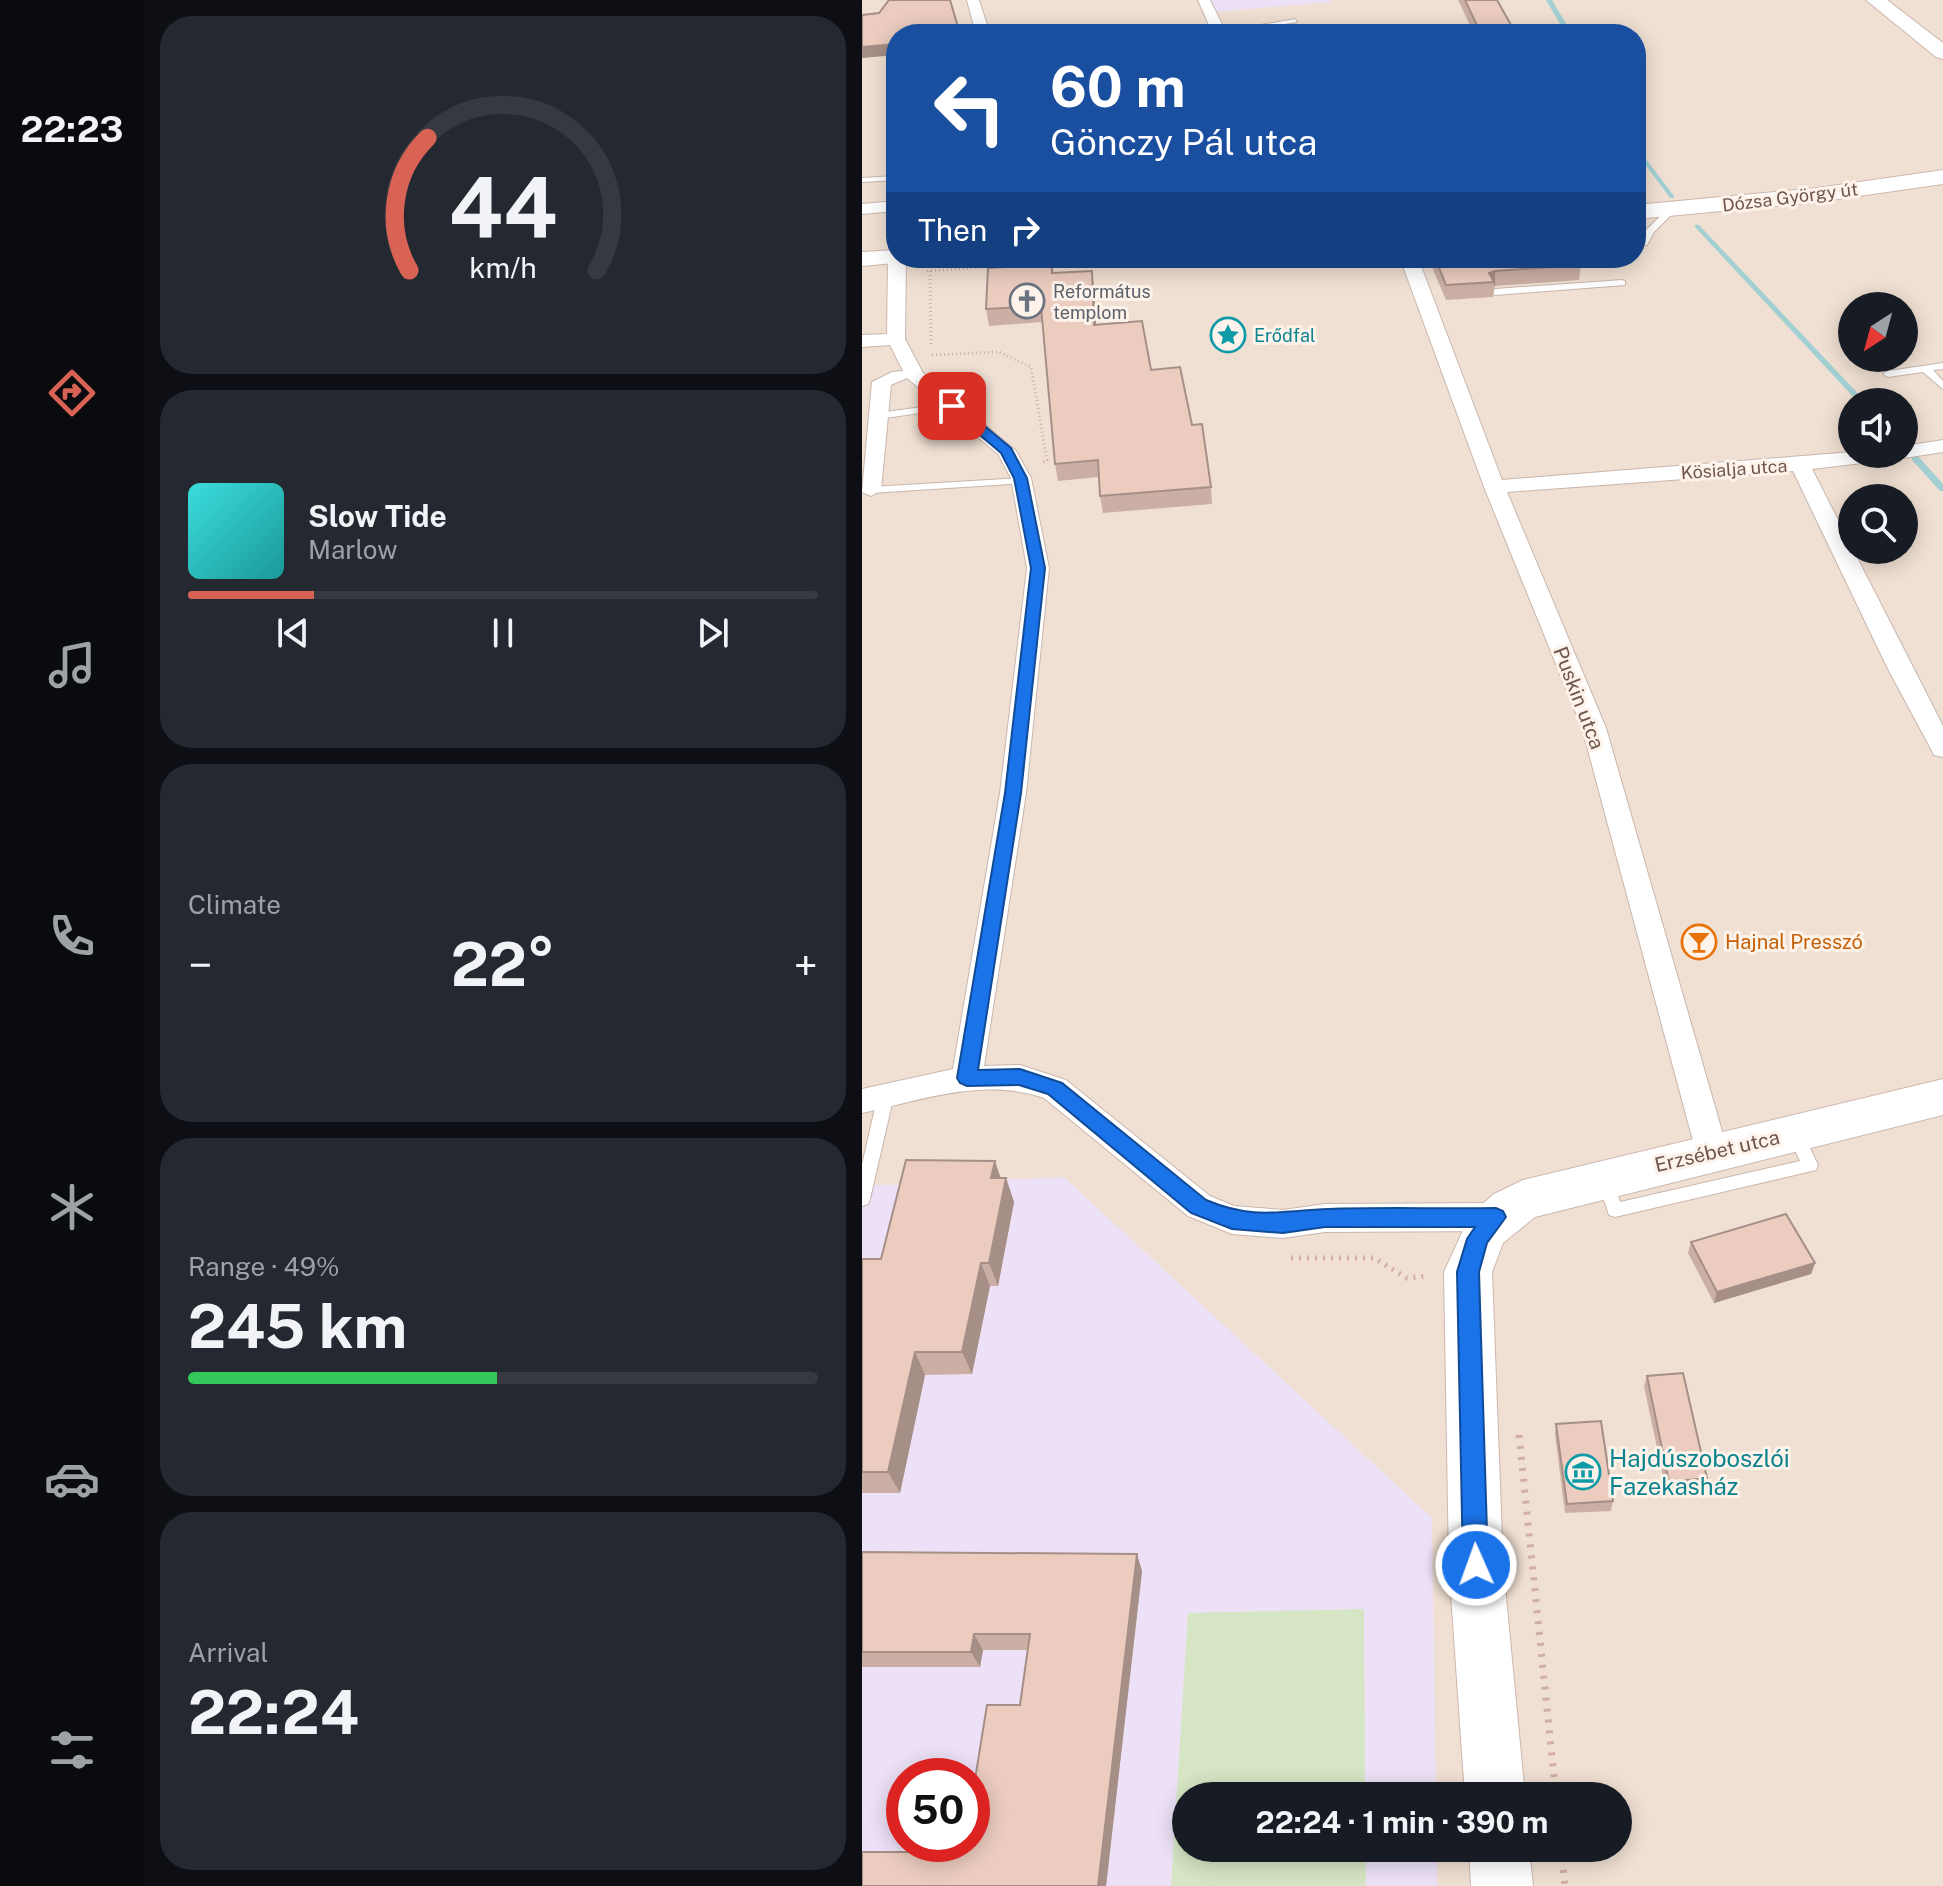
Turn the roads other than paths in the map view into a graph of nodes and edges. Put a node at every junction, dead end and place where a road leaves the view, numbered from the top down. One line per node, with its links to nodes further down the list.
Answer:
1 (973, 0): 5 (street)
2 (1204, 0): 6 (street)
3 (1875, 0): 8 (main road)
4 (1295, 21): 7 (lane)
5 (980, 24)
6 (1215, 24)
7 (1276, 24)
8 (1943, 53)
9 (1943, 177): 14 (main road, Dózsa György út)
10 (886, 179): 11 (lane)
11 (862, 180)
12 (886, 207): 13 (street)
13 (862, 209)
14 (1672, 210): 15 (main road, Dózsa György út); 16 (lane)
15 (1646, 211)
16 (1646, 239)
17 (862, 259): 18 (main road)
18 (886, 265)
19 (897, 268): 23 (street)
20 (1413, 268): 37 (street, Puskin utca)
21 (1622, 283): 22 (lane)
22 (1495, 292)
23 (896, 339): 24 (street); 30 (street)
24 (862, 341)
25 (1943, 366): 26 (lane)
26 (1926, 369): 27 (lane); 29 (lane)
27 (1888, 374)
28 (899, 376): 31 (street)
29 (1943, 386)
30 (952, 406): 31 (lane); 36 (street)
31 (878, 416): 38 (street)
32 (1943, 446): 33 (street)
33 (1918, 450)
34 (1838, 460): 35 (street)
35 (1800, 464): 37 (street, Kösialja utca); 39 (street, Kösialja utca)
36 (1021, 480): 38 (lane); 40 (street)
37 (1494, 487): 44 (street, Puskin utca)
38 (871, 490)
39 (1943, 749)
40 (967, 1078): 42 (street); 47 (street)
41 (1943, 1097): 43 (main road, Erzsébet utca)
42 (874, 1098): 46 (lane)
43 (1795, 1133): 44 (main road, Erzsébet utca); 45 (lane)
44 (1712, 1152): 45 (main road, Erzsébet utca)
45 (1605, 1177): 47 (main road, Erzsébet utca)
46 (862, 1199)
47 (1496, 1217): 48 (main road)
48 (1494, 1782)
49 (1500, 1862): 50 (main road)
50 (1502, 1886)

